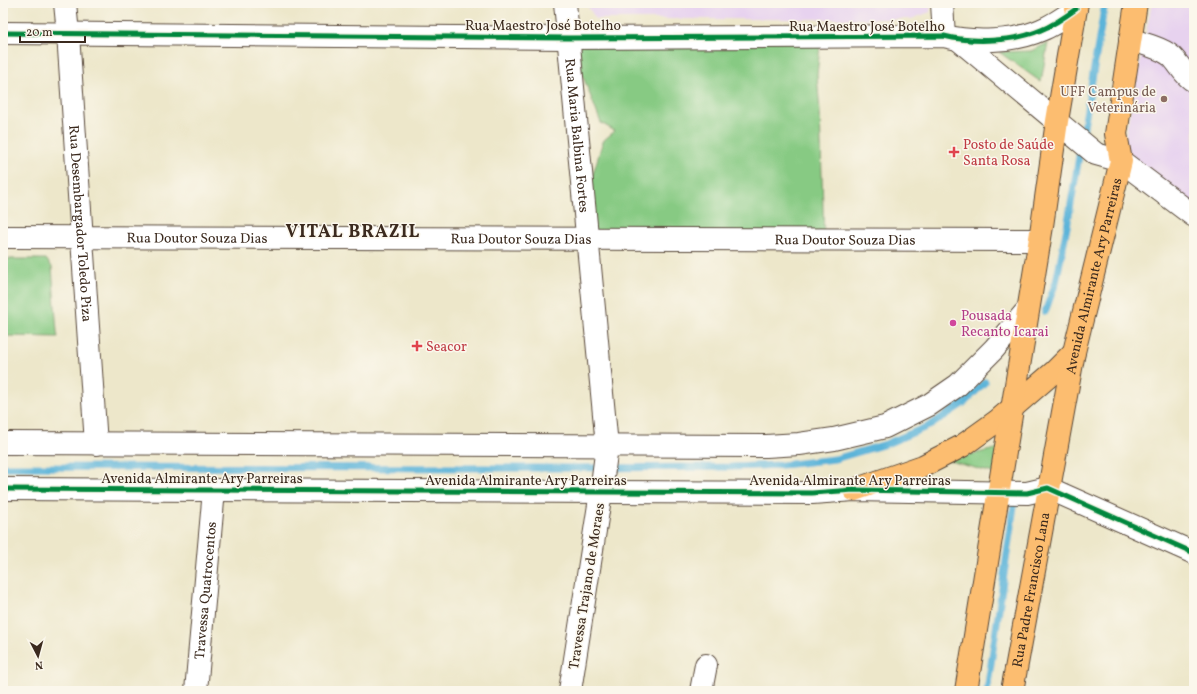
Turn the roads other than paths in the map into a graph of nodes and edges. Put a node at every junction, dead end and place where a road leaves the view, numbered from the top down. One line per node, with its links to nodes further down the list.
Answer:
1 (65, 3): 7 (street, Rua Desembargador Toledo Piza)
2 (564, 3): 8 (street, Rua Maria Balbina Fortes)
3 (942, 3): 9 (street)
4 (1136, 3): 10 (main road, Avenida Almirante Ary Parreiras)
5 (1076, 6): 9 (street, Rua Maestro José Botelho); 12 (main road)
6 (3, 33): 7 (street, Rua Maestro José Botelho)
7 (68, 34): 8 (street, Rua Maestro José Botelho); 16 (street, Rua Desembargador Toledo Piza)
8 (568, 38): 9 (street, Rua Maestro José Botelho); 17 (street, Rua Maria Balbina Fortes)
9 (951, 38): 12 (street)
10 (1130, 40): 11 (street); 13 (main road, Avenida Almirante Ary Parreiras)
11 (1194, 81)
12 (1062, 125): 13 (street); 18 (main road)
13 (1120, 161): 14 (street); 20 (main road, Avenida Almirante Ary Parreiras)
14 (1194, 216)
15 (3, 237): 16 (street, Rua Doutor Souza Dias)
16 (82, 237): 17 (street, Rua Doutor Souza Dias); 25 (street, Rua Desembargador Toledo Piza)
17 (587, 239): 18 (street, Rua Doutor Souza Dias); 26 (street, Rua Maria Balbina Fortes)
18 (1039, 240): 19 (main road)
19 (1028, 309): 21 (main road); 26 (street)
20 (1074, 352): 22 (main road); 28 (main road, Avenida Almirante Ary Parreiras)
21 (1020, 360): 22 (main road); 23 (main road)
22 (1055, 371): 23 (main road)
23 (1013, 406): 31 (main road); 32 (main road)
24 (3, 444): 25 (street)
25 (96, 444): 26 (street)
26 (606, 452): 27 (street, Travessa Trajano de Moraes)
27 (602, 486): 30 (street, Avenida Almirante Ary Parreiras); 31 (street, Avenida Almirante Ary Parreiras); 36 (street, Travessa Trajano de Moraes)
28 (1048, 488): 32 (street, Avenida Almirante Ary Parreiras); 33 (street); 39 (main road, Rua Padre Francisco Lana)
29 (3, 489): 30 (street, Avenida Almirante Ary Parreiras)
30 (214, 490): 35 (street, Travessa Quatrocentos)
31 (854, 490): 32 (street, Avenida Almirante Ary Parreiras)
32 (999, 493): 38 (main road)
33 (1194, 553)
34 (706, 665): 37 (street)
35 (196, 691)
36 (570, 691)
37 (701, 691)
38 (966, 691)
39 (1012, 691)

